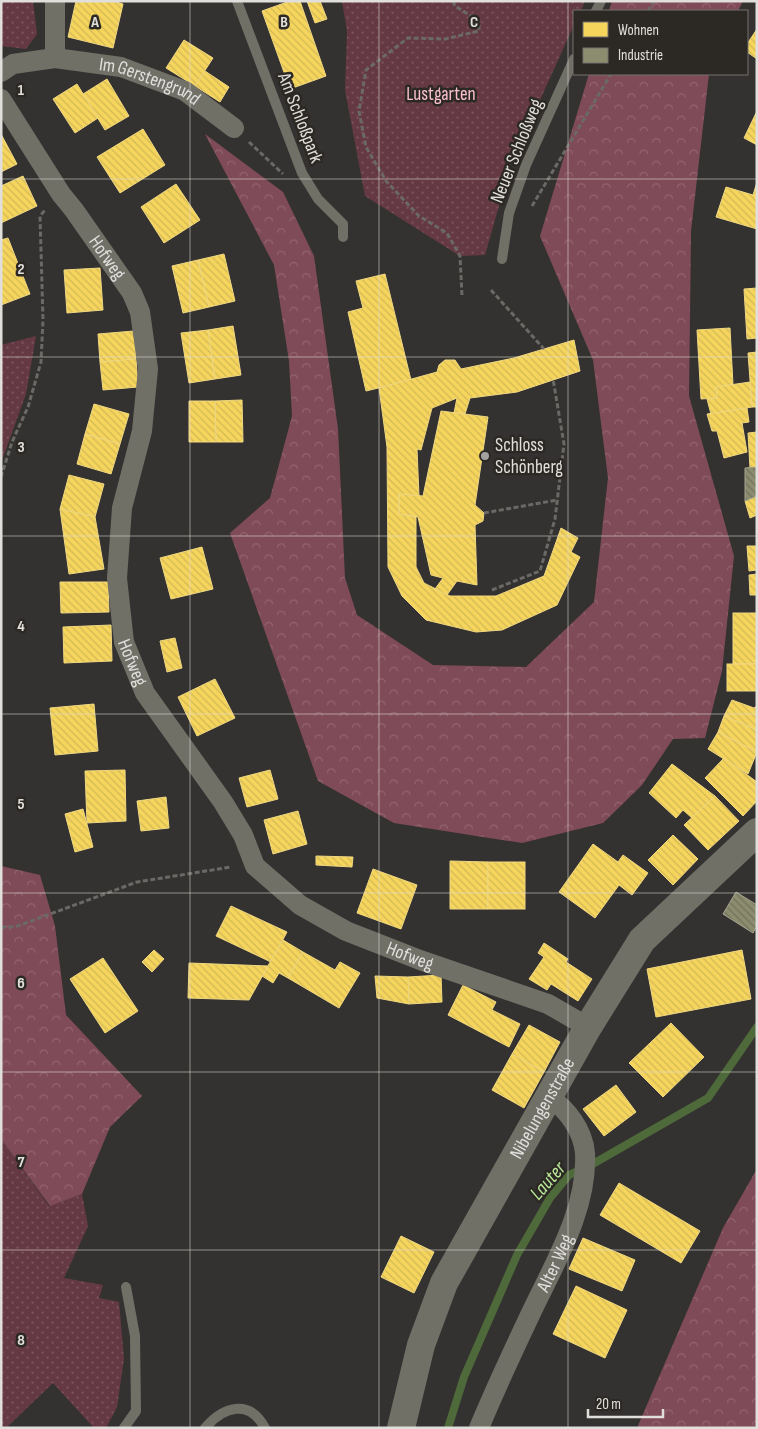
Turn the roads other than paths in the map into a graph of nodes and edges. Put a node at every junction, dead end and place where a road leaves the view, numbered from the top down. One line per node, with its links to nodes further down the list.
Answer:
1 (55, 1): 3 (street)
2 (237, 1): 8 (lane, Am Schloßpark)
3 (55, 58): 5 (street, Im Gerstengrund); 7 (street, Im Gerstengrund)
4 (573, 61): 9 (lane, Neuer Schloßweg)
5 (1, 72)
6 (1, 98): 11 (street, Hofweg)
7 (234, 128)
8 (343, 237)
9 (502, 259)
10 (757, 832): 11 (main road, Nibelungenstraße)
11 (588, 1027): 12 (main road, Nibelungenstraße)
12 (549, 1097): 17 (main road, Nibelungenstraße); 18 (street, Alter Weg)
13 (126, 1287): 14 (lane)
14 (124, 1428)
15 (204, 1428): 16 (lane)
16 (265, 1428)
17 (400, 1428)
18 (479, 1428)

